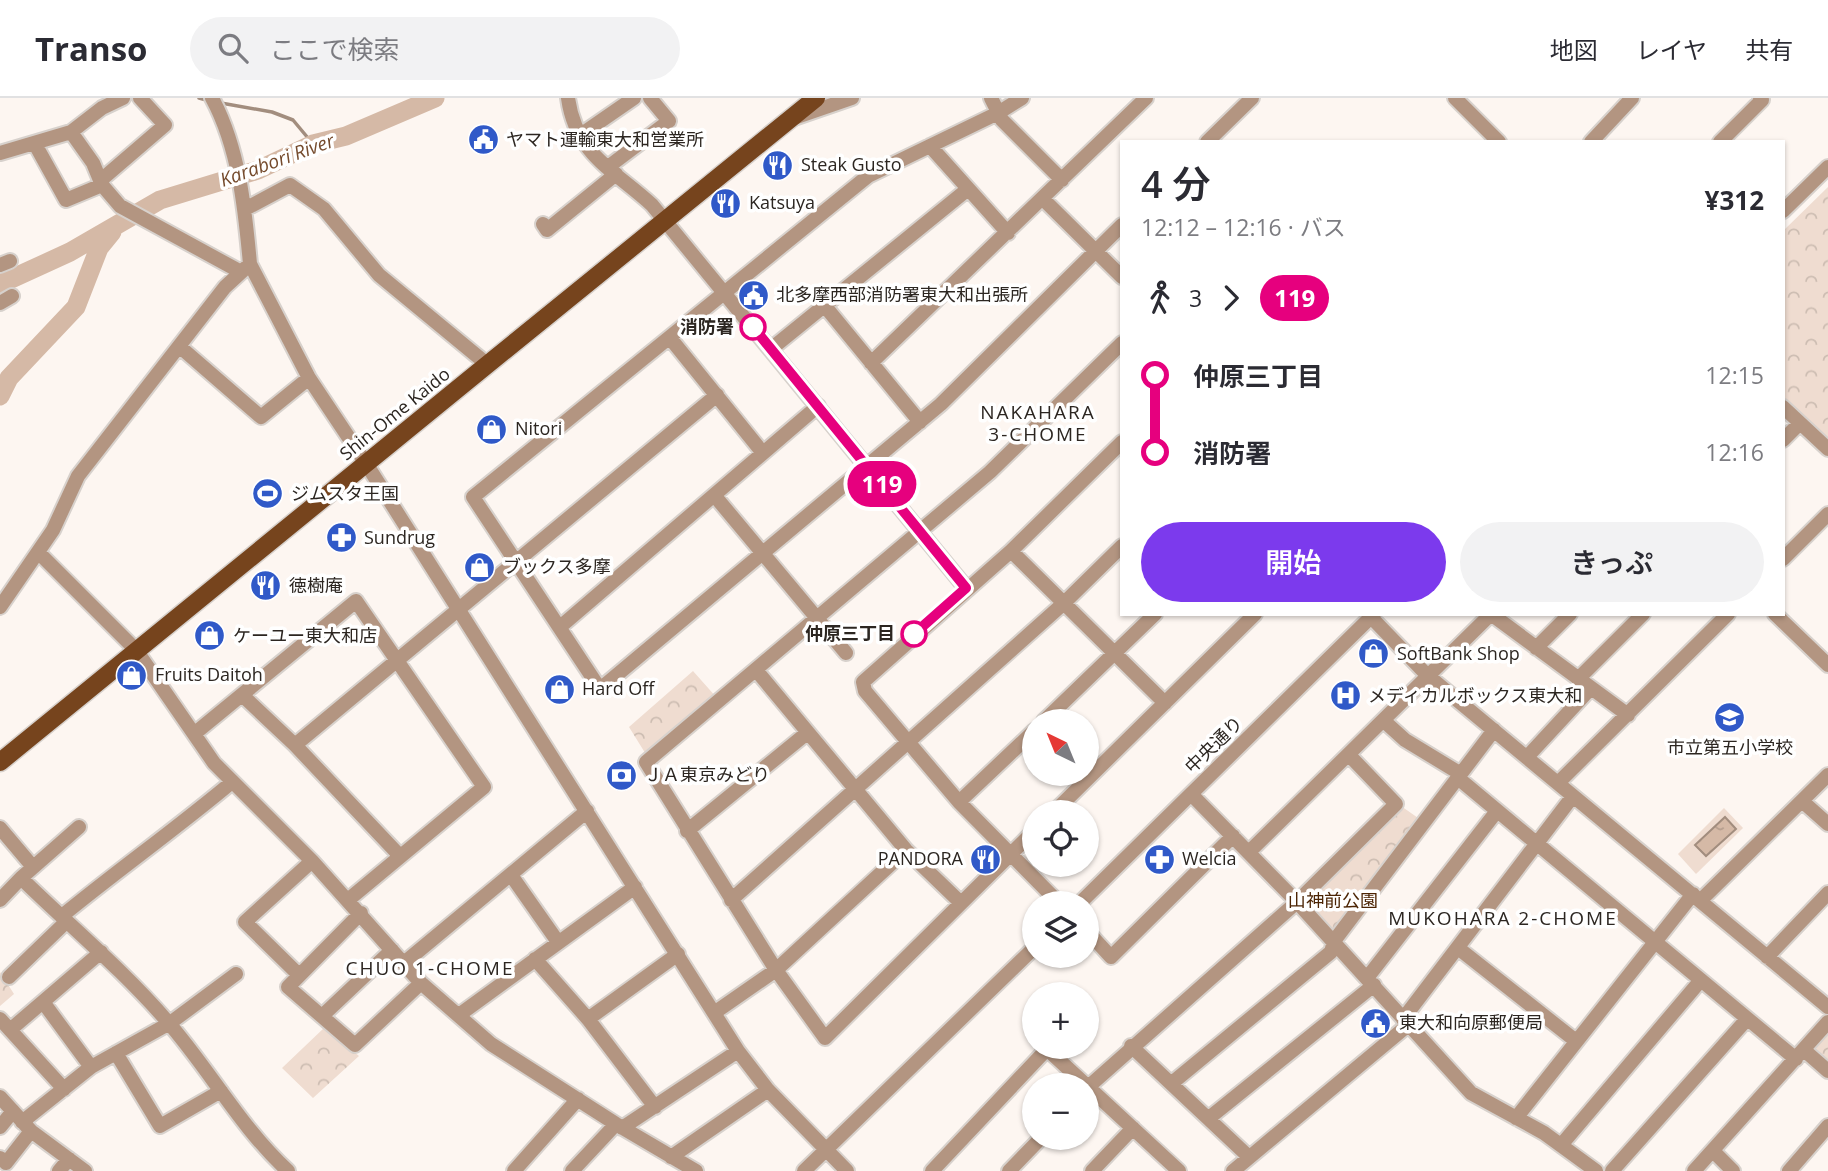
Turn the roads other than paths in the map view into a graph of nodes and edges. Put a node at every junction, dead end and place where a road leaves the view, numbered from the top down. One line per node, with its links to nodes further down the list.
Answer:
1 (123, 98): 18 (street)
2 (140, 98): 30 (street)
3 (212, 98): 33 (street)
4 (568, 98): 19 (street)
5 (634, 98): 19 (street)
6 (650, 98): 28 (street)
7 (816, 98): 17 (main road, Shin-Ome Kaido)
8 (852, 98): 17 (street)
9 (991, 98): 16 (street)
10 (1022, 98): 16 (street)
11 (1146, 98): 29 (street)
12 (1252, 98): 20 (street)
13 (1455, 98): 21 (street)
14 (1632, 98): 22 (street)
15 (1760, 98): 23 (street)
16 (999, 113): 25 (street); 29 (street)
17 (790, 119): 35 (main road, Shin-Ome Kaido)
18 (71, 132): 24 (street); 30 (street)
19 (579, 136): 28 (street)
20 (1209, 140)
21 (1497, 140)
22 (1593, 140)
23 (1722, 140)
24 (35, 144): 26 (street); 30 (street)
25 (930, 146): 31 (street); 42 (street)
26 (0, 153)
27 (1828, 167): 34 (street)
28 (612, 170): 35 (street); 36 (street)
29 (1062, 180): 32 (street)
30 (101, 182): 40 (street)
31 (968, 188): 38 (street); 43 (street)
32 (1043, 199): 38 (street); 39 (street)
33 (244, 202): 40 (street); 49 (street)
34 (1785, 209)
35 (663, 219): 42 (street); 49 (main road, Shin-Ome Kaido)
36 (543, 224)
37 (1120, 227): 39 (street)
38 (1008, 233): 48 (street)
39 (1096, 251): 41 (street); 54 (street)
40 (245, 268): 46 (street); 50 (street)
41 (1120, 275)
42 (725, 292): 44 (street); 47 (street)
43 (824, 305): 47 (street); 48 (street)
44 (670, 338): 51 (street); 70 (street)
45 (1120, 345): 64 (street)
46 (180, 346): 50 (street); 67 (street)
47 (771, 349): 52 (street)
48 (871, 363): 54 (street)
49 (488, 365): 60 (main road, Shin-Ome Kaido)
50 (309, 378): 60 (street)
51 (717, 396): 59 (street); 70 (street)
52 (818, 406): 59 (street); 61 (street)
53 (1785, 409): 55 (street)
54 (920, 422): 61 (street)
55 (1800, 423): 56 (street); 58 (street)
56 (1785, 438)
57 (1120, 444): 66 (street)
58 (1828, 449)
59 (763, 453): 62 (street)
60 (367, 465): 74 (street); 89 (main road, Shin-Ome Kaido)
61 (867, 466): 64 (street); 68 (street)
62 (714, 495): 68 (street); 86 (street)
63 (1828, 514): 69 (street)
64 (921, 532): 71 (street); 85 (street)
65 (1120, 548): 72 (street)
66 (1011, 551): 71 (street); 72 (street)
67 (39, 553): 73 (street); 89 (street)
68 (764, 554): 85 (street); 86 (street)
69 (1785, 557)
70 (516, 561): 74 (street); 86 (street)
71 (966, 588): 107 (street)
72 (1064, 603): 91 (street); 107 (street)
73 (0, 607)
74 (458, 608): 93 (street); 123 (street)
75 (1153, 616): 91 (street)
76 (1253, 616): 100 (street)
77 (1370, 616): 118 (street, 中央通り)
78 (1372, 616): 96 (street)
79 (1489, 616): 96 (street)
80 (1494, 616): 88 (street)
81 (1568, 616): 88 (street)
82 (1641, 616): 97 (street)
83 (1726, 616): 102 (street)
84 (1777, 616): 92 (street)
85 (817, 618): 90 (street); 95 (street)
86 (560, 627)
87 (1828, 644): 92 (street)
88 (1536, 648): 97 (street)
89 (136, 650): 106 (street); 112 (main road, Shin-Ome Kaido)
90 (846, 653)
91 (1116, 653): 100 (street); 101 (street)
92 (1817, 655): 94 (street)
93 (397, 658): 99 (street); 109 (street); 135 (street)
94 (1828, 665)
95 (756, 670): 105 (street); 128 (street)
96 (1427, 675): 103 (street); 104 (street)
97 (1578, 679): 98 (street)
98 (1590, 689): 102 (street); 111 (street)
99 (242, 695): 106 (street); 109 (street)
100 (1165, 703): 120 (street)
101 (1057, 709)
102 (1628, 715): 116 (street)
103 (1384, 721): 110 (street); 114 (street)
104 (1494, 730): 111 (street); 114 (street)
105 (807, 733): 117 (street); 128 (street)
106 (194, 734): 115 (street)
107 (908, 742): 117 (street); 122 (street)
108 (1022, 742): 122 (street)
109 (295, 745): 135 (street)
110 (1349, 755): 133 (street); 148 (street)
111 (1527, 757): 116 (street)
112 (0, 762)
113 (1828, 775): 121 (street)
114 (1459, 776): 124 (street); 154 (street)
115 (232, 782): 136 (street); 151 (street)
116 (1559, 783): 119 (street)
117 (853, 789): 132 (street); 147 (street)
118 (1191, 794): 129 (street); 142 (street, 中央通り)
119 (1573, 796): 131 (street); 144 (street)
120 (1066, 800)
121 (1802, 801): 125 (street); 144 (street)
122 (959, 802): 134 (street)
123 (587, 811): 138 (street); 140 (street)
124 (1497, 811): 131 (street); 169 (street)
125 (1828, 824)
126 (79, 827): 137 (street)
127 (0, 828): 137 (street)
128 (687, 831): 147 (street)
129 (1233, 836): 133 (street); 155 (street)
130 (1022, 843): 134 (street)
131 (1536, 843): 152 (street); 156 (street)
132 (906, 850): 149 (street); 164 (street)
133 (1249, 852): 148 (street)
134 (1009, 855): 141 (street); 149 (street)
135 (400, 856): 146 (street)
136 (312, 861): 146 (street); 166 (street)
137 (33, 867): 139 (street)
138 (512, 875): 153 (street); 163 (street)
139 (21, 878): 145 (street); 151 (street)
140 (635, 887): 153 (street); 159 (street)
141 (1046, 891)
142 (1092, 891)
143 (1828, 893): 160 (street)
144 (1697, 897): 152 (street); 160 (street)
145 (0, 900)
146 (348, 900): 150 (street)
147 (732, 900): 164 (street)
148 (1297, 901): 154 (street); 183 (street)
149 (961, 903): 164 (street)
150 (361, 913): 157 (street); 166 (street)
151 (64, 919): 158 (street); 167 (street)
152 (1654, 941): 168 (street); 182 (street)
153 (558, 942): 161 (street)
154 (1334, 942): 169 (street); 193 (street)
155 (1099, 944)
156 (1458, 948): 178 (street); 182 (street)
157 (392, 950): 163 (street); 175 (street)
158 (101, 952): 171 (street); 180 (street)
159 (678, 954): 173 (street); 176 (street)
160 (1767, 957): 172 (street)
161 (534, 960): 174 (street); 176 (street)
162 (1022, 960): 209 (street)
163 (404, 963): 170 (street)
164 (776, 970): 173 (street)
165 (236, 974): 180 (street)
166 (299, 975): 175 (street)
167 (9, 977)
168 (1701, 980): 177 (street); 208 (street)
169 (1370, 982): 178 (street); 201 (street)
170 (421, 983): 174 (street); 175 (street)
171 (43, 1002): 181 (street); 187 (street)
172 (1828, 1007)
173 (714, 1013): 184 (street)
174 (459, 1015): 199 (street)
175 (322, 1016)
176 (588, 1018): 200 (street)
177 (1747, 1018): 186 (street); 230 (street)
178 (1406, 1022): 202 (street); 213 (street)
179 (1828, 1022): 186 (street)
180 (170, 1023): 185 (street); 196 (street)
181 (5, 1024): 194 (street)
182 (1576, 1041): 202 (street)
183 (1131, 1046): 192 (street); 193 (street)
184 (738, 1051): 195 (street); 200 (street)
185 (116, 1054): 187 (street); 196 (street)
186 (1800, 1054): 188 (street); 211 (street)
187 (91, 1067): 194 (street)
188 (1828, 1071)
189 (1024, 1073): 190 (street)
190 (1073, 1073)
191 (1022, 1076): 225 (street)
192 (1099, 1077)
193 (1172, 1083): 201 (street)
194 (64, 1089): 203 (street)
195 (768, 1090): 209 (street); 212 (street)
196 (221, 1091): 219 (street)
197 (0, 1097): 203 (street)
198 (1099, 1097): 207 (street)
199 (578, 1099): 204 (street); 220 (street)
200 (655, 1107): 204 (street)
201 (1209, 1118): 213 (street)
202 (1516, 1118): 208 (street)
203 (22, 1121): 206 (street); 214 (street); 215 (street)
204 (619, 1126): 212 (street); 221 (street)
205 (1828, 1126): 233 (street)
206 (0, 1127)
207 (1133, 1128): 216 (street); 227 (street)
208 (1562, 1144): 229 (street)
209 (826, 1150): 223 (street); 224 (street)
210 (1029, 1150): 226 (street)
211 (1713, 1151): 231 (street); 232 (street)
212 (671, 1157): 222 (street)
213 (1249, 1157): 228 (street)
214 (0, 1158)
215 (69, 1159): 217 (street); 218 (street)
216 (1097, 1169)
217 (59, 1171)
218 (85, 1171)
219 (288, 1171)
220 (514, 1171)
221 (572, 1171)
222 (696, 1171)
223 (804, 1171)
224 (848, 1171)
225 (932, 1171)
226 (1009, 1171)
227 (1179, 1171)
228 (1233, 1171)
229 (1596, 1171)
230 (1612, 1171)
231 (1694, 1171)
232 (1733, 1171)
233 (1789, 1171)

